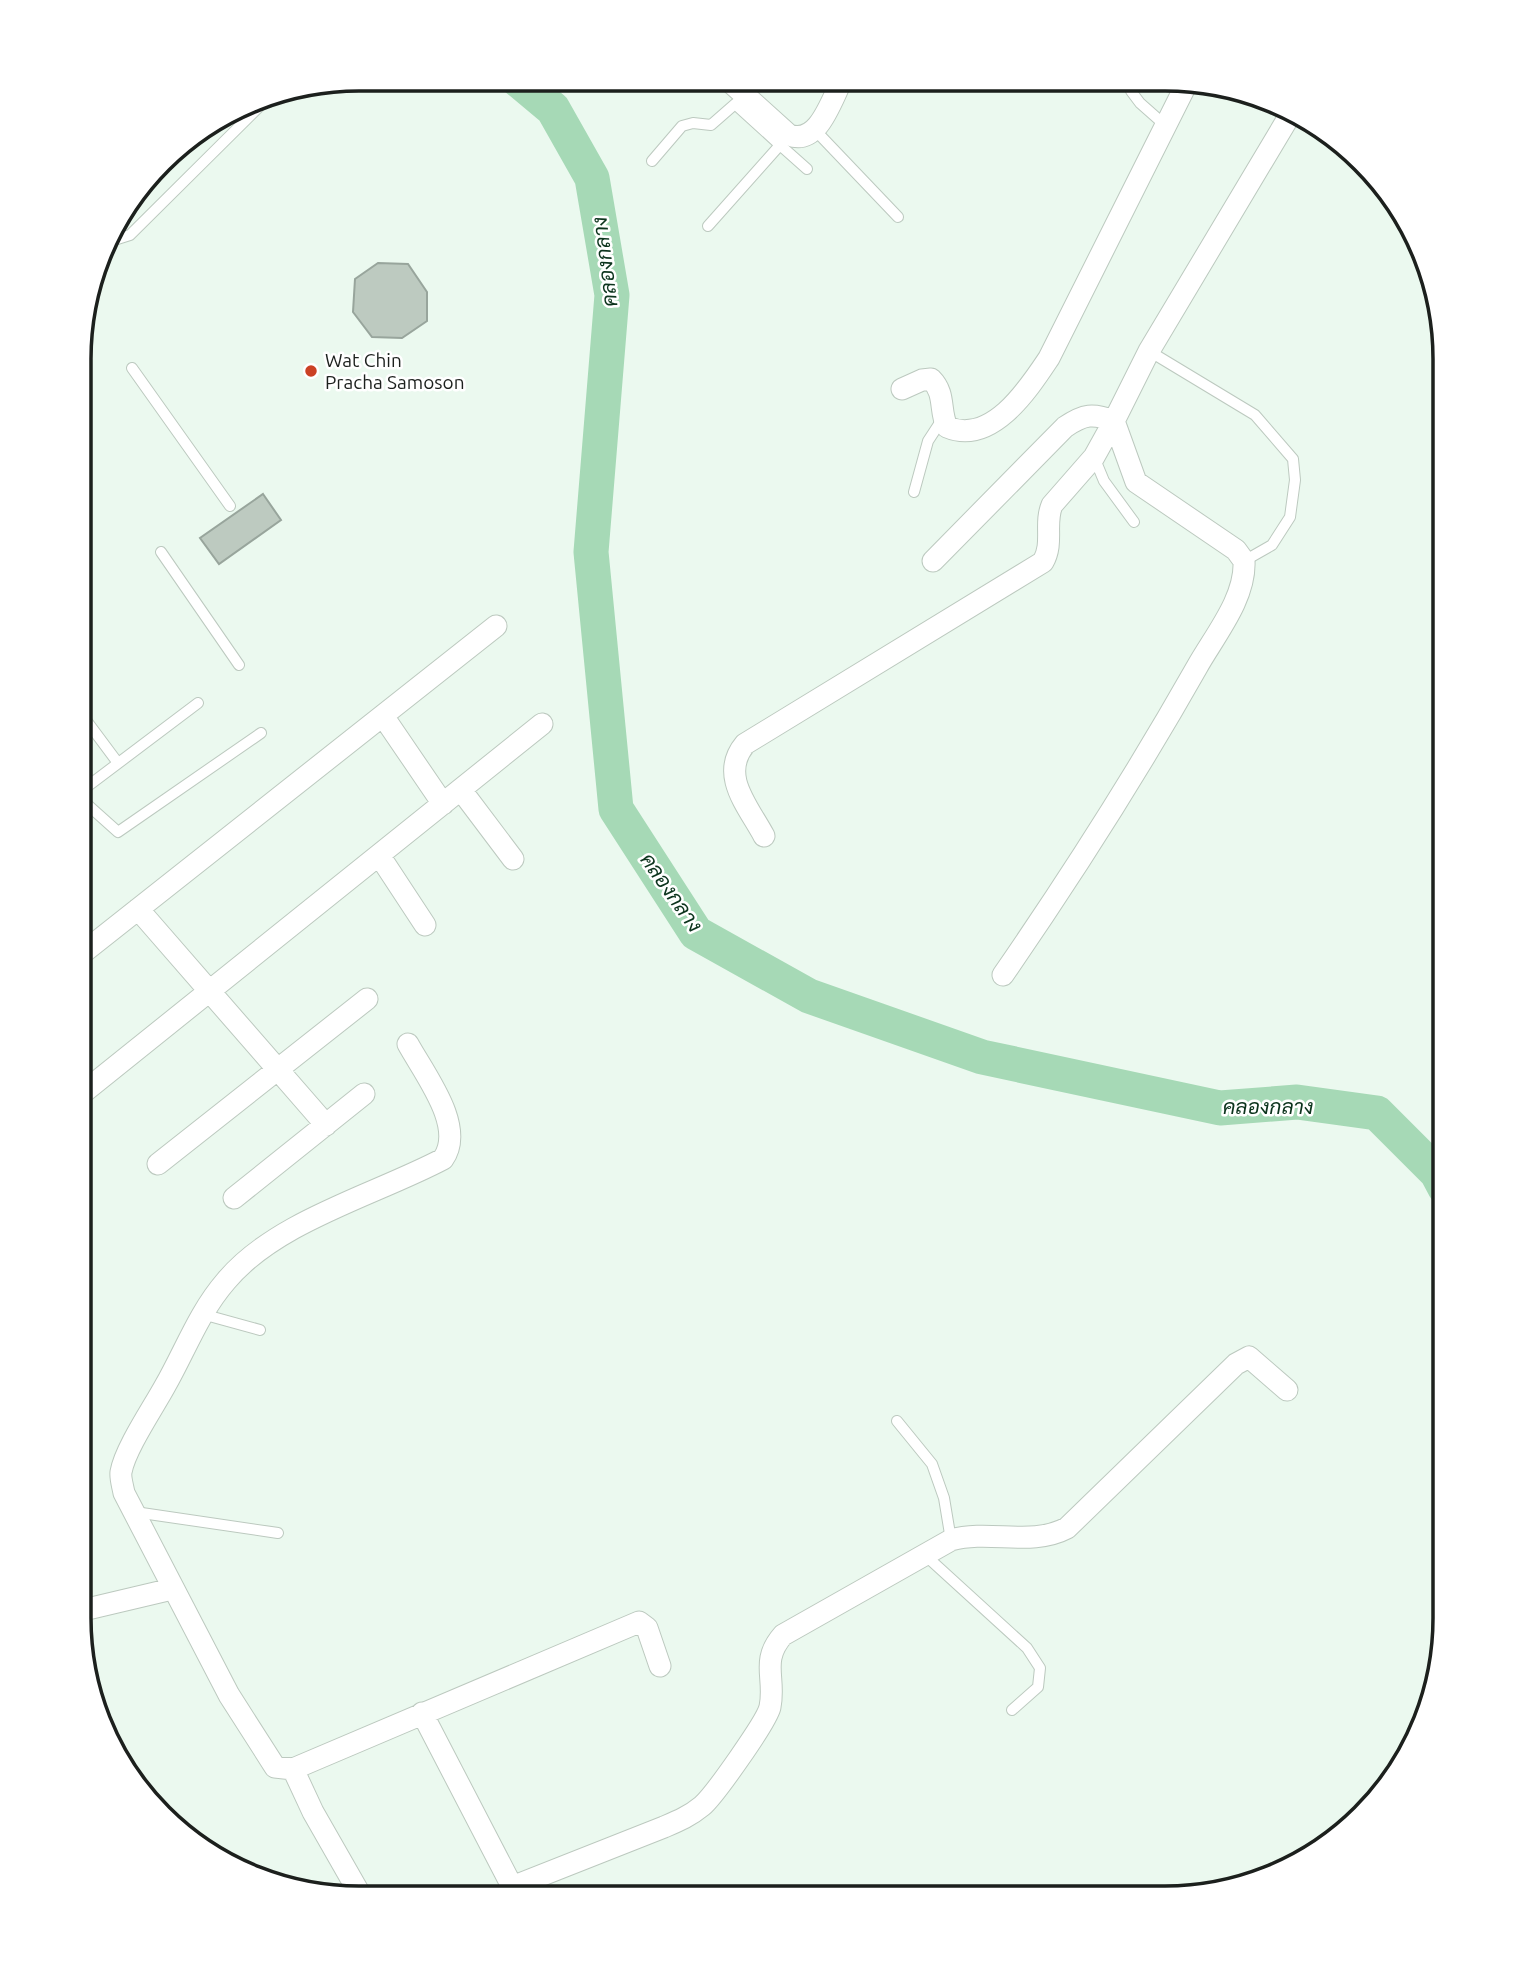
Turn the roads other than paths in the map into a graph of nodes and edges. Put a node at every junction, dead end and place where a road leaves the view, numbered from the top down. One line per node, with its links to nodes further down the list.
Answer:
1 (737, 91): 9 (street)
2 (836, 91): 8 (street)
3 (1131, 91): 7 (lane)
4 (1183, 92): 7 (street)
5 (254, 112): 14 (lane)
6 (1287, 121): 15 (street)
7 (1166, 127): 18 (street)
8 (815, 130): 9 (street); 12 (lane)
9 (784, 140): 10 (lane); 11 (lane); 13 (lane)
10 (652, 161)
11 (807, 169)
12 (898, 217)
13 (708, 226)
14 (120, 238)
15 (1149, 351): 19 (street); 26 (lane)
16 (132, 368): 22 (lane)
17 (902, 389): 18 (street)
18 (943, 418): 21 (lane)
19 (1114, 421): 20 (street); 25 (street); 26 (street)
20 (1094, 457): 23 (lane); 39 (street)
21 (914, 492)
22 (230, 506)
23 (1134, 522)
24 (161, 552): 28 (lane)
25 (933, 561)
26 (1244, 561): 45 (street)
27 (496, 626): 30 (street)
28 (239, 665)
29 (198, 704): 34 (lane)
30 (383, 716): 37 (street); 42 (street)
31 (542, 724): 36 (street)
32 (91, 727): 34 (lane)
33 (261, 733): 38 (lane)
34 (118, 764): 35 (lane)
35 (91, 784)
36 (461, 790): 37 (street); 41 (street)
37 (443, 804): 40 (street)
38 (91, 810)
39 (764, 836)
40 (379, 855): 43 (street); 46 (street)
41 (513, 859)
42 (138, 909): 44 (street); 46 (street)
43 (425, 925)
44 (91, 946)
45 (1003, 975)
46 (211, 991): 49 (street); 50 (street)
47 (367, 999): 49 (street)
48 (408, 1044): 55 (street)
49 (278, 1070): 52 (street); 53 (street)
50 (91, 1086)
51 (364, 1094): 52 (street)
52 (326, 1125): 54 (street)
53 (158, 1164)
54 (234, 1198)
55 (202, 1314): 56 (lane); 59 (street)
56 (260, 1330)
57 (1287, 1390): 61 (street)
58 (897, 1421): 61 (lane)
59 (133, 1511): 60 (lane); 63 (street)
60 (278, 1533)
61 (951, 1540): 62 (street)
62 (925, 1555): 66 (lane); 71 (street)
63 (172, 1589): 64 (street); 68 (street)
64 (91, 1608)
65 (660, 1666): 67 (street)
66 (1012, 1710)
67 (422, 1713): 68 (street); 70 (street)
68 (293, 1769): 69 (street)
69 (355, 1886)
70 (512, 1886)
71 (529, 1886)

